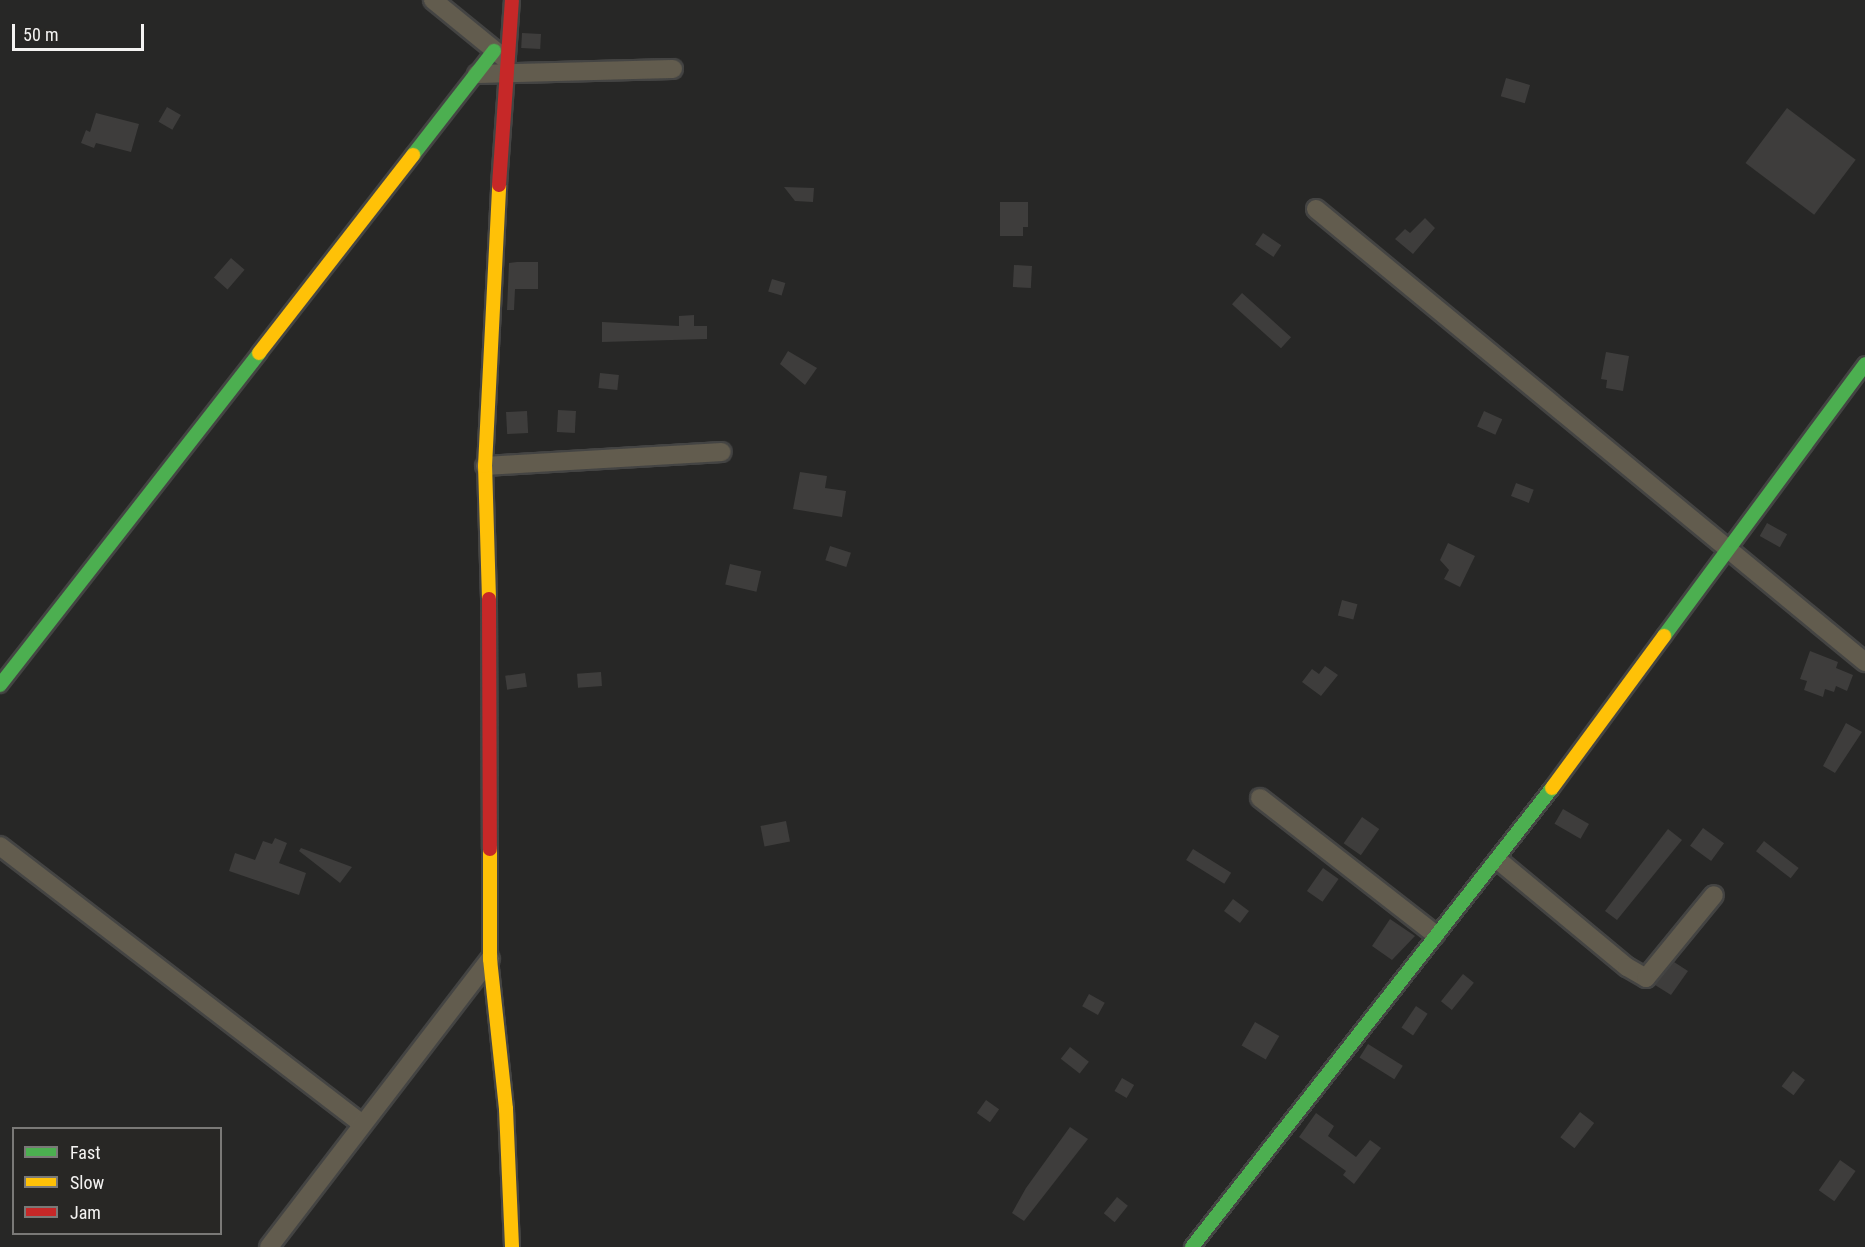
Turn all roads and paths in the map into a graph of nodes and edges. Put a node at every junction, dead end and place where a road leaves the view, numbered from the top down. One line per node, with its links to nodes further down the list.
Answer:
1 (433, 0): 3 (street)
2 (512, 0): 3 (street)
3 (501, 62): 4 (street); 5 (street); 9 (street)
4 (673, 69)
5 (477, 74): 12 (street)
6 (1316, 209): 10 (street)
7 (1865, 364): 10 (street)
8 (722, 452): 9 (street)
9 (485, 466): 18 (street)
10 (1727, 551): 11 (street); 15 (street)
11 (1865, 662)
12 (0, 685)
13 (1260, 798): 17 (street)
14 (0, 846): 19 (street)
15 (1498, 860): 16 (street); 17 (street)
16 (1714, 895)
17 (1435, 934): 22 (street)
18 (490, 959): 19 (street); 21 (street)
19 (362, 1124): 20 (street)
20 (269, 1247)
21 (512, 1247)
22 (1192, 1247)

